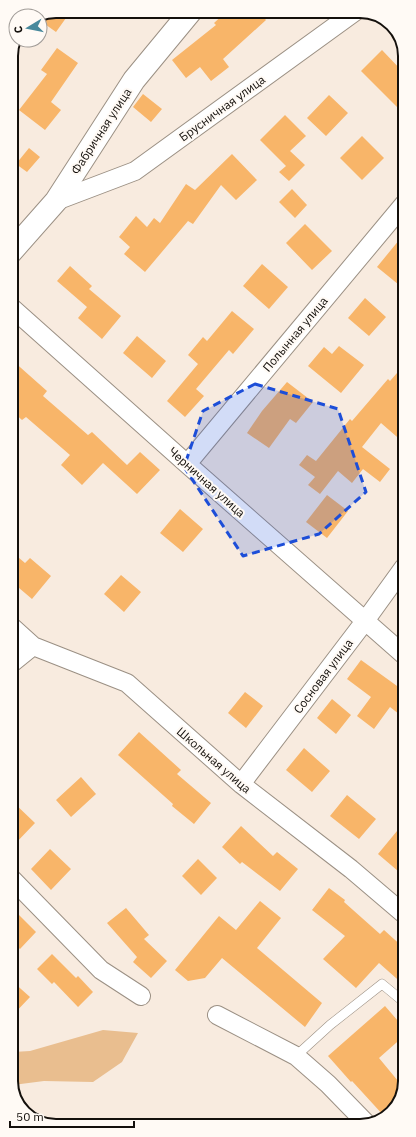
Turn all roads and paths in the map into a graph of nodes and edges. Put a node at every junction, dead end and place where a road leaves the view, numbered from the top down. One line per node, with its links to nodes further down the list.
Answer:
1 (185, 18): 3 (street, Фабричная улица)
2 (346, 18): 3 (street, Брусничная улица)
3 (56, 201): 5 (street, Фабричная улица)
4 (398, 211): 7 (street, Полынная улица)
5 (18, 244)
6 (18, 312): 7 (street, Черничная улица)
7 (187, 464): 9 (street, Черничная улица)
8 (398, 575): 9 (street, Сосновая улица)
9 (365, 622): 12 (street, Черничная улица); 14 (street, Сосновая улица)
10 (18, 632): 11 (street, Школьная улица)
11 (33, 646): 13 (street); 14 (street, Школьная улица)
12 (398, 650)
13 (18, 658)
14 (241, 784): 16 (street, Школьная улица)
15 (18, 885): 17 (street)
16 (398, 909)
17 (141, 996)
18 (398, 997): 20 (lane)
19 (217, 1014): 20 (street)
20 (296, 1056): 21 (street)
21 (362, 1119)

